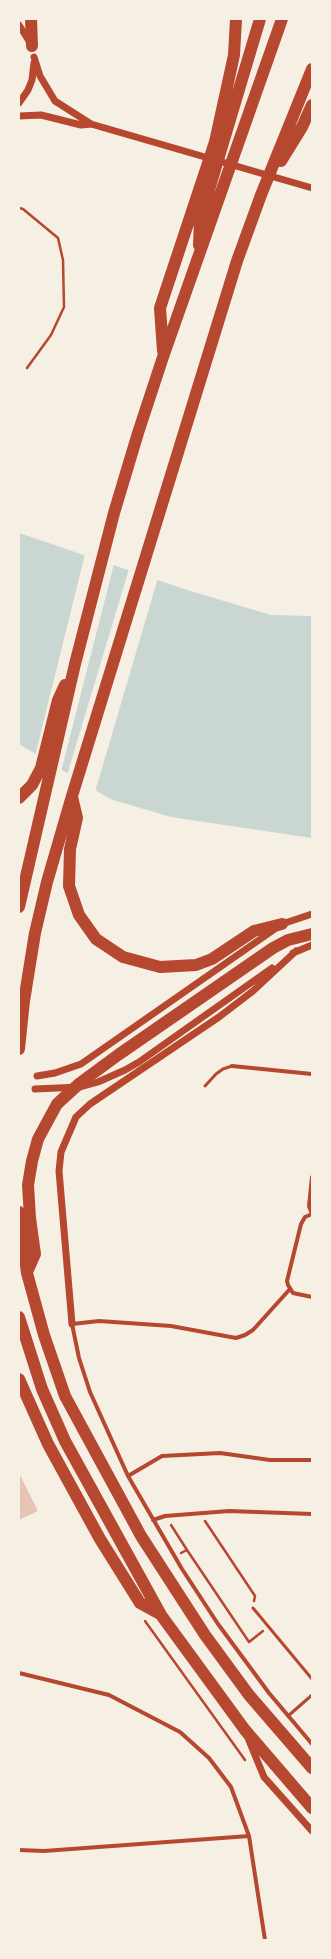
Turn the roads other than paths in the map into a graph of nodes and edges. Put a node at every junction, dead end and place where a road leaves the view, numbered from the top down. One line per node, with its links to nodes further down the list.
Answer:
1 (31, 19): 6 (highway)
2 (236, 19): 15 (highway)
3 (260, 19): 14 (highway)
4 (282, 19): 14 (highway)
5 (19, 25): 6 (street)
6 (33, 52): 8 (street); 11 (street)
7 (312, 70): 13 (highway)
8 (19, 102)
9 (312, 105): 13 (highway)
10 (19, 116): 11 (street)
11 (91, 124): 12 (street)
12 (312, 188)
13 (261, 195): 17 (highway)
14 (199, 256): 15 (highway)
15 (163, 357): 16 (highway)
16 (75, 664): 18 (highway); 19 (highway)
17 (72, 796): 21 (highway); 25 (highway)
18 (19, 798)
19 (19, 907)
20 (312, 914): 21 (street)
21 (282, 924): 28 (street)
22 (312, 934): 34 (highway)
23 (312, 945): 24 (street)
24 (296, 951): 30 (street); 38 (street)
25 (19, 1049)
26 (232, 1066): 27 (street); 29 (lane)
27 (312, 1074)
28 (37, 1076)
29 (204, 1086)
30 (35, 1089)
31 (312, 1177): 33 (street)
32 (19, 1212): 34 (highway)
33 (312, 1214): 35 (street)
34 (27, 1273): 52 (highway)
35 (290, 1289): 36 (street); 38 (street)
36 (312, 1298)
37 (19, 1317): 45 (highway)
38 (72, 1324): 41 (street)
39 (19, 1379): 45 (highway)
40 (312, 1460): 41 (street)
41 (128, 1476): 43 (street)
42 (312, 1514): 43 (street)
43 (153, 1520): 49 (street)
44 (253, 1608): 47 (lane)
45 (161, 1615): 50 (highway)
46 (19, 1672): 55 (street)
47 (312, 1679)
48 (312, 1695): 49 (lane)
49 (288, 1716): 51 (street)
50 (245, 1730): 53 (highway); 54 (street)
51 (312, 1744)
52 (312, 1768)
53 (312, 1808)
54 (312, 1831)
55 (250, 1836): 56 (street); 57 (street)
56 (19, 1850)
57 (265, 1940)

